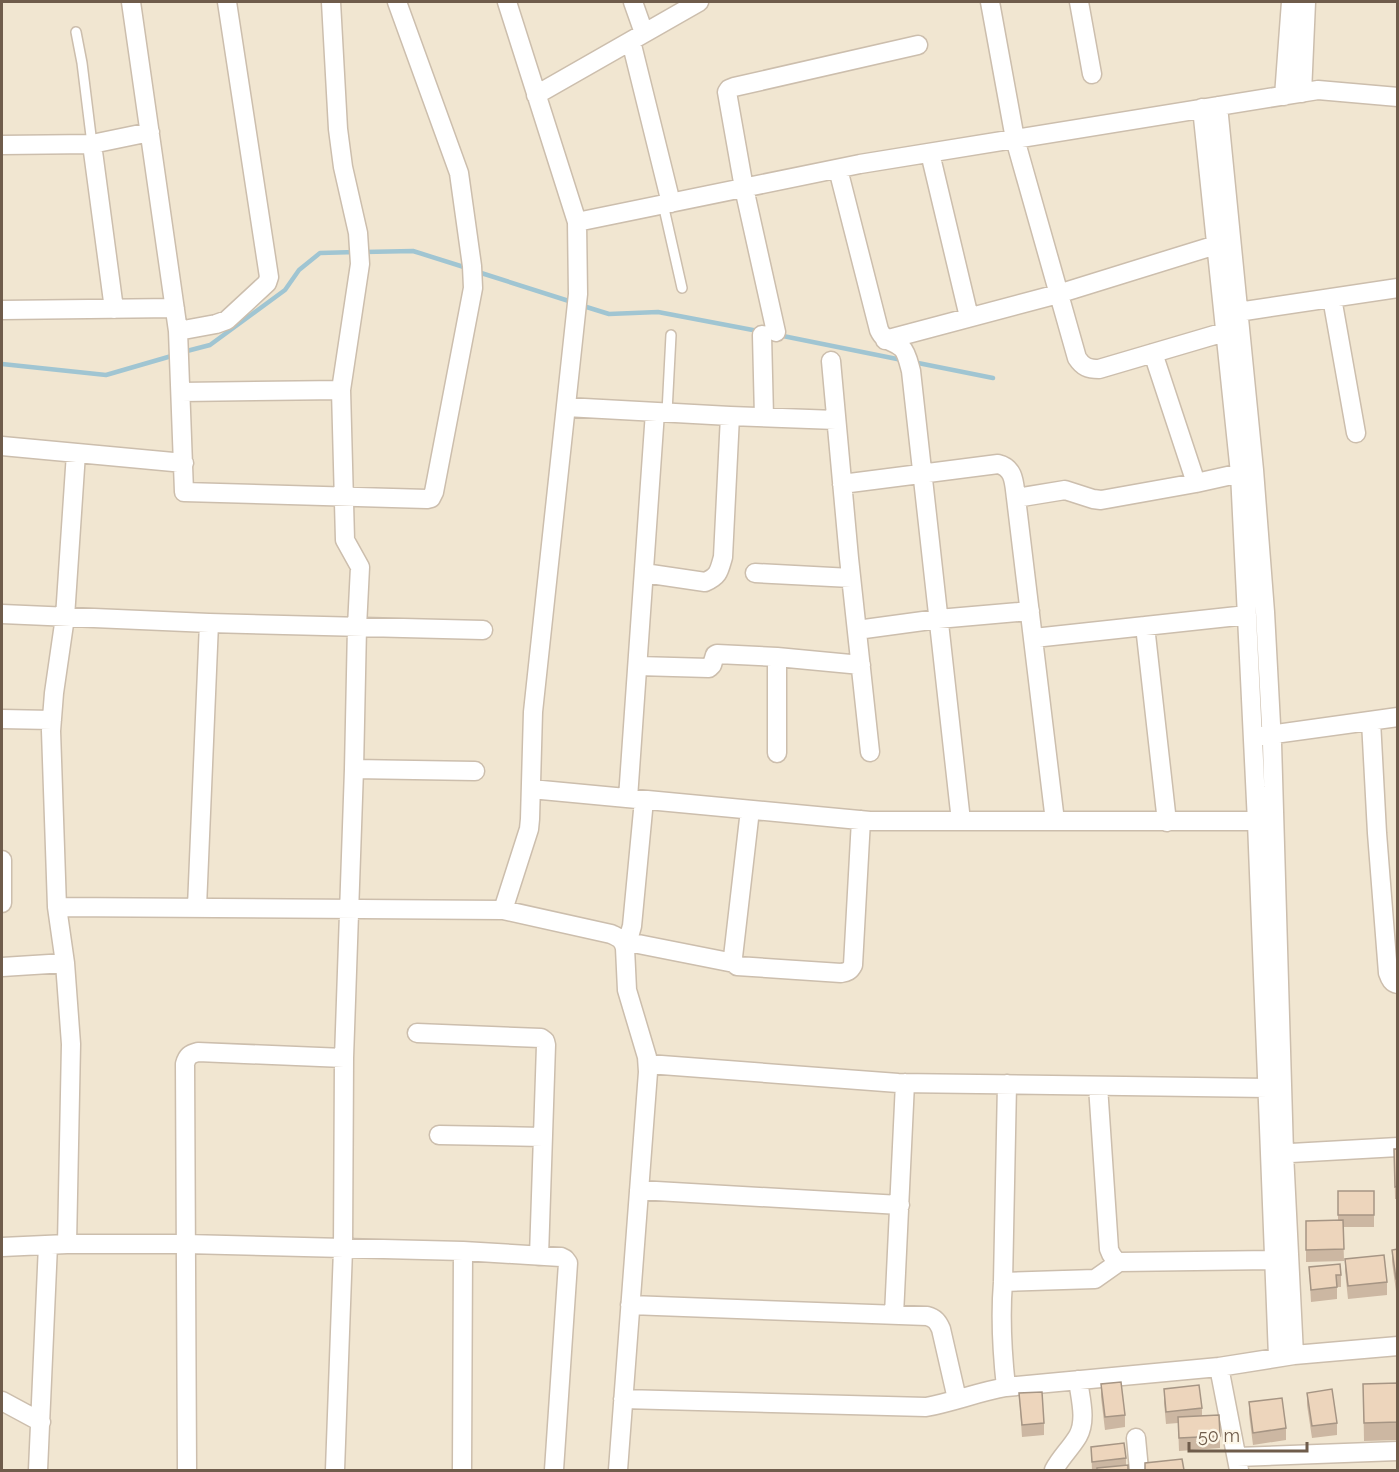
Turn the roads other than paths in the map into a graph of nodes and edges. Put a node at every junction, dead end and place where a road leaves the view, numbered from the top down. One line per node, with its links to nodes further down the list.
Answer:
1 (131, 2): 20 (street)
2 (227, 2): 39 (street)
3 (331, 2): 44 (street)
4 (397, 2): 59 (street)
5 (507, 2): 16 (street)
6 (633, 2): 13 (street)
7 (699, 2): 13 (street)
8 (990, 2): 21 (street)
9 (1079, 2): 15 (street)
10 (1291, 2): 17 (street)
11 (1306, 2): 17 (street)
12 (76, 32): 22 (lane)
13 (637, 37): 16 (street); 27 (street)
14 (918, 45): 26 (street)
15 (1092, 74)
16 (536, 94): 28 (street)
17 (1293, 94): 18 (street); 19 (street)
18 (1398, 97)
19 (1210, 107): 21 (street); 29 (street); 38 (street)
20 (150, 132): 22 (street); 34 (street)
21 (1015, 139): 24 (street); 32 (street)
22 (92, 144): 23 (street); 35 (street)
23 (2, 145)
24 (930, 153): 25 (street); 37 (street)
25 (838, 169): 26 (street); 41 (street)
26 (744, 188): 27 (street); 49 (street)
27 (667, 204): 28 (street); 30 (lane)
28 (577, 222): 46 (street)
29 (1216, 245): 32 (street); 38 (street)
30 (682, 288)
31 (1398, 288): 33 (street)
32 (1058, 294): 37 (street); 42 (street)
33 (1332, 298): 38 (street); 51 (street)
34 (175, 308): 35 (street); 39 (street)
35 (114, 309): 36 (street)
36 (2, 310)
37 (969, 317): 41 (street)
38 (1234, 323): 42 (street); 55 (street)
39 (178, 334): 45 (street)
40 (671, 335): 47 (lane)
41 (885, 340): 56 (street)
42 (1154, 353): 57 (street)
43 (831, 361): 50 (street)
44 (341, 390): 45 (street); 59 (street)
45 (181, 392): 54 (street)
46 (566, 407): 47 (street); 88 (street)
47 (661, 412): 48 (street); 61 (street)
48 (730, 416): 49 (street); 61 (street)
49 (764, 417): 50 (street)
50 (836, 420): 58 (street)
51 (1356, 434)
52 (2, 446): 53 (street)
53 (76, 453): 54 (street); 67 (street)
54 (184, 463): 59 (street)
55 (1247, 471): 57 (street); 66 (street); 82 (street)
56 (922, 474): 58 (street); 60 (street); 68 (street)
57 (1196, 483): 60 (street)
58 (842, 484): 63 (street)
59 (343, 498): 71 (street)
60 (1016, 498): 64 (street)
61 (644, 573): 77 (street)
62 (755, 573): 63 (street)
63 (851, 578): 73 (street)
64 (1030, 611): 68 (street); 74 (street)
65 (2, 614): 67 (street)
66 (1247, 615): 70 (street); 83 (street)
67 (65, 618): 69 (street); 80 (street)
68 (938, 619): 73 (street); 92 (street)
69 (209, 623): 71 (street); 99 (street)
70 (1145, 626): 74 (street); 95 (street)
71 (357, 627): 72 (street); 86 (street)
72 (483, 630)
73 (857, 630): 76 (street)
74 (1034, 638): 93 (street)
75 (777, 657): 76 (street); 77 (street); 85 (street)
76 (861, 665): 84 (street)
77 (638, 666): 89 (street)
78 (1398, 717): 81 (street)
79 (2, 720): 80 (street)
80 (52, 720): 98 (street)
81 (1371, 721): 82 (street); 106 (street)
82 (1271, 734): 83 (street); 94 (street)
83 (1253, 737): 94 (street)
84 (870, 752)
85 (777, 753)
86 (354, 769): 87 (street); 100 (street)
87 (475, 771)
88 (531, 789): 89 (street); 101 (street)
89 (636, 799): 90 (street); 102 (street)
90 (750, 810): 91 (street); 104 (street)
91 (861, 820): 92 (street); 104 (street)
92 (961, 821): 93 (street)
93 (1054, 821): 95 (street)
94 (1265, 821): 95 (street); 113 (street); 117 (street)
95 (1167, 822)
96 (2, 860): 97 (street)
97 (2, 903)
98 (57, 907): 99 (street); 103 (street)
99 (197, 907): 100 (street)
100 (349, 908): 101 (street); 108 (street)
101 (503, 910): 102 (street)
102 (623, 941): 104 (street); 109 (street)
103 (65, 963): 105 (street); 120 (street)
104 (734, 963)
105 (2, 967)
106 (1398, 984)
107 (417, 1034): 115 (street)
108 (344, 1058): 121 (street); 124 (street)
109 (648, 1064): 110 (street); 118 (street)
110 (905, 1083): 111 (street); 119 (street)
111 (1006, 1084): 112 (street); 129 (street)
112 (1098, 1086): 113 (street); 128 (street)
113 (1268, 1088): 117 (street)
114 (439, 1135): 115 (street)
115 (543, 1137): 126 (street)
116 (1398, 1148): 117 (street)
117 (1277, 1153): 127 (street); 133 (street)
118 (639, 1190): 119 (street); 130 (street)
119 (900, 1205): 131 (street)
120 (67, 1244): 121 (street); 122 (street)
121 (186, 1244): 124 (street); 145 (street)
122 (48, 1245): 123 (street); 140 (street)
123 (2, 1247)
124 (343, 1249): 125 (street); 146 (street)
125 (463, 1251): 126 (street); 147 (street)
126 (539, 1256): 148 (street)
127 (1275, 1260): 128 (street); 133 (street)
128 (1119, 1262): 129 (street)
129 (1004, 1282): 136 (street)
130 (630, 1305): 131 (street); 137 (street)
131 (894, 1315): 138 (street)
132 (1398, 1346): 133 (street)
133 (1286, 1356): 134 (street)
134 (1220, 1366): 135 (street); 143 (street)
135 (1078, 1380): 136 (street); 150 (street)
136 (1006, 1387): 138 (street)
137 (623, 1399): 138 (street); 149 (street)
138 (957, 1399)
139 (2, 1401): 140 (street)
140 (41, 1422): 144 (street)
141 (1136, 1438): 151 (street)
142 (1398, 1451): 143 (street)
143 (1238, 1464)
144 (38, 1470)
145 (186, 1470)
146 (335, 1470)
147 (462, 1470)
148 (554, 1470)
149 (618, 1470)
150 (1054, 1470)
151 (1139, 1470)

